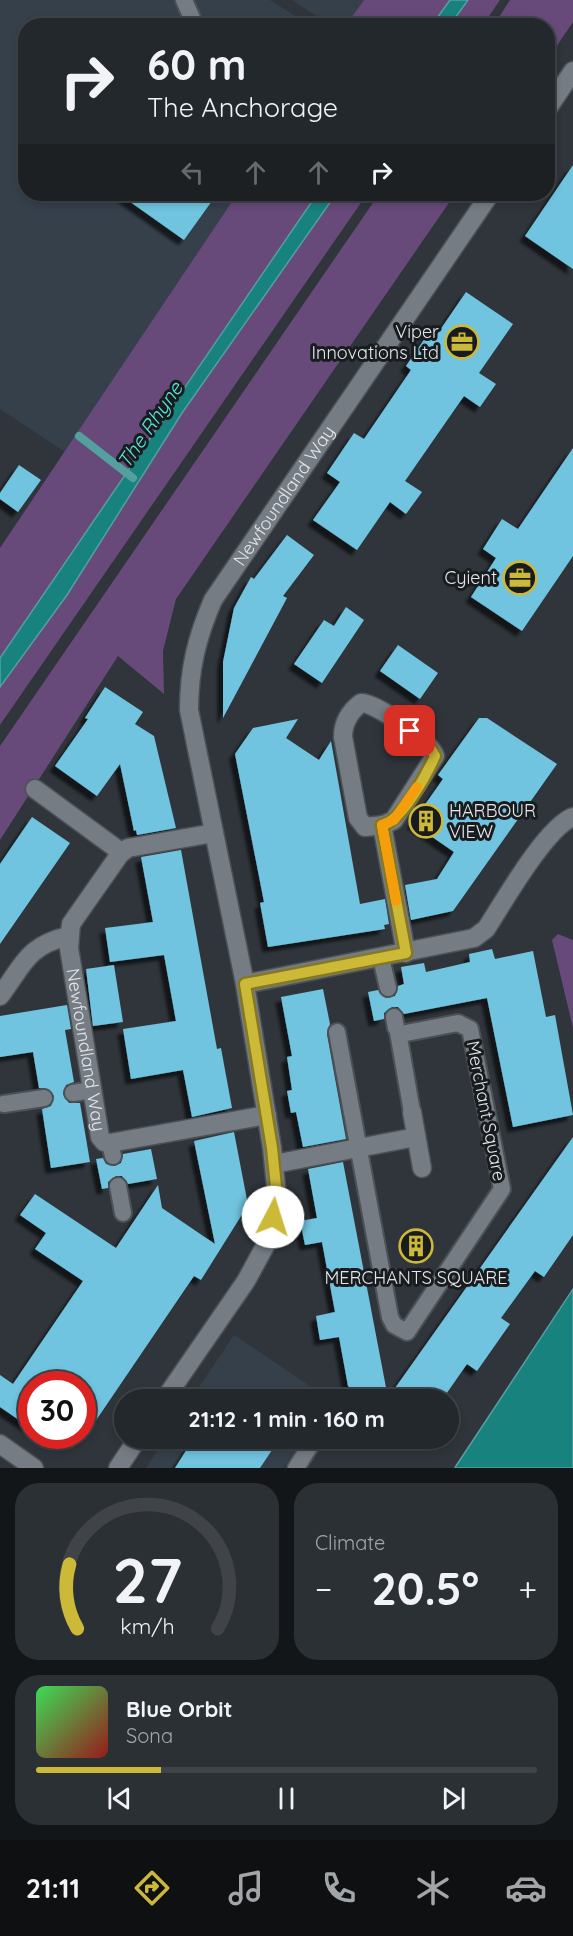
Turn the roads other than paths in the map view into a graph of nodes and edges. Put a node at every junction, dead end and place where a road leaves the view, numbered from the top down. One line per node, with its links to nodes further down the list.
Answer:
1 (184, 0): 2 (lane)
2 (192, 18)
3 (573, 71): 4 (street)
4 (555, 98)
5 (485, 201): 9 (street, Newfoundland Way)
6 (35, 789): 10 (street)
7 (573, 817): 12 (street)
8 (382, 825): 8 (street); 12 (street)
9 (214, 833): 10 (street); 14 (street, Newfoundland Way)
10 (121, 852): 11 (street)
11 (68, 936): 16 (street); 18 (street, Newfoundland Way)
12 (406, 953): 13 (street)
13 (381, 958): 14 (street); 15 (lane)
14 (245, 984): 23 (street, Newfoundland Way)
15 (388, 988)
16 (0, 996)
17 (337, 1032): 25 (lane, Merchant Square)
18 (92, 1090): 19 (lane); 23 (street, Newfoundland Way)
19 (73, 1093)
20 (44, 1098): 21 (lane)
21 (4, 1104)
22 (412, 1112): 24 (street, Merchant Square); 25 (lane, Merchant Square)
23 (267, 1115): 26 (street, Newfoundland Way)
24 (416, 1137): 25 (street); 27 (street, Merchant Square)
25 (359, 1149): 26 (street)
26 (274, 1164): 30 (street, Newfoundland Way)
27 (422, 1168)
28 (118, 1186): 29 (lane)
29 (123, 1212)
30 (172, 1389)
31 (0, 1444): 34 (street)
32 (131, 1449): 35 (street)
33 (308, 1449): 36 (lane)
34 (34, 1468)
35 (118, 1468)
36 (296, 1468)

